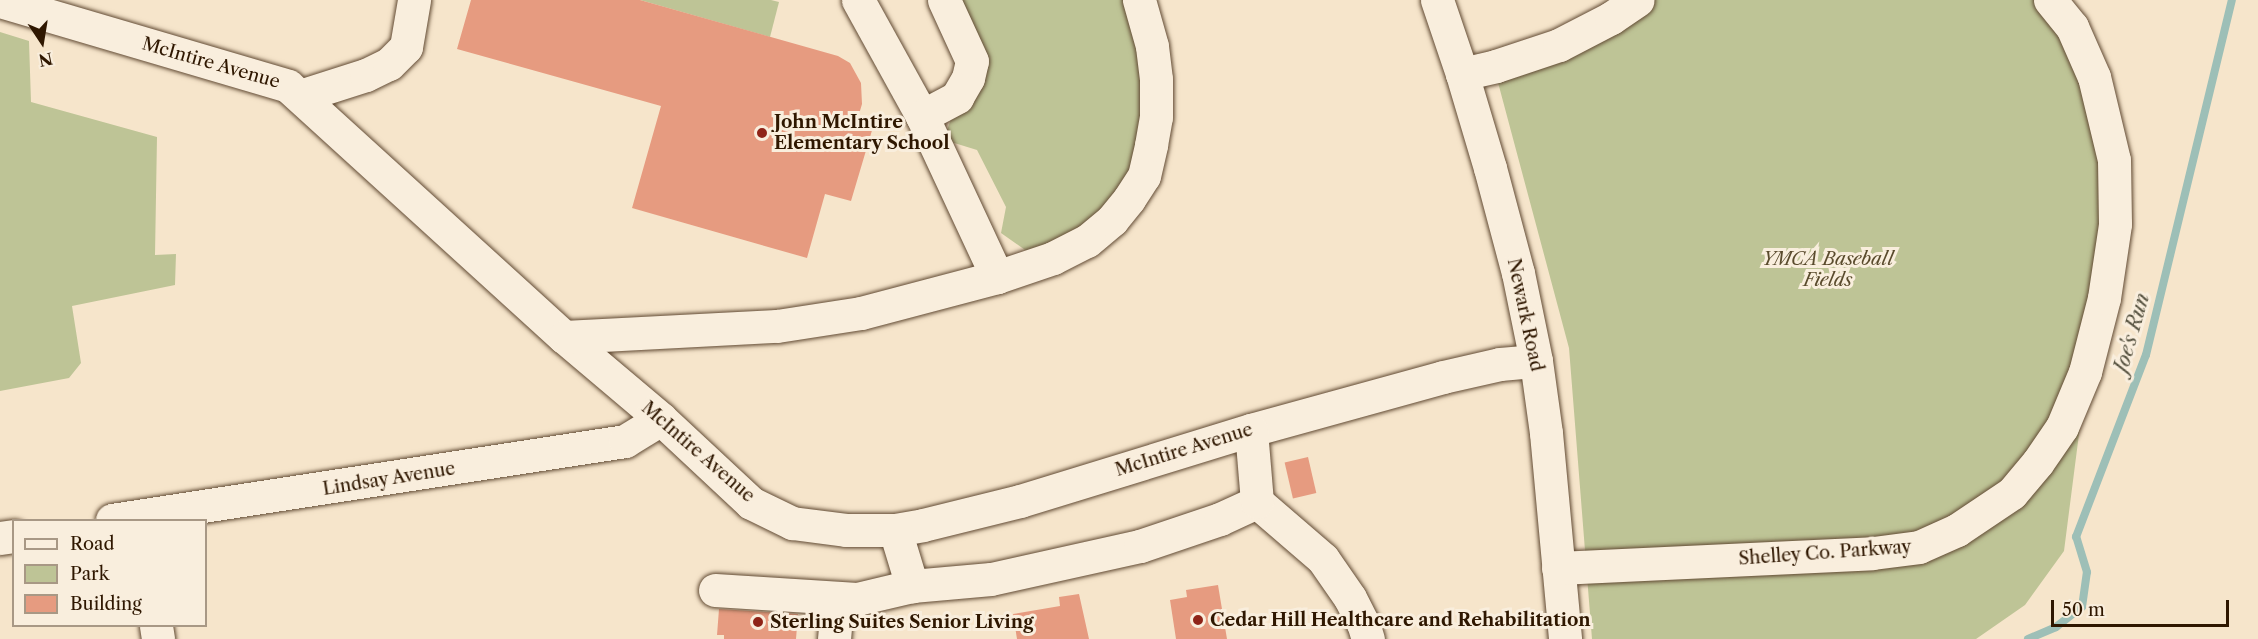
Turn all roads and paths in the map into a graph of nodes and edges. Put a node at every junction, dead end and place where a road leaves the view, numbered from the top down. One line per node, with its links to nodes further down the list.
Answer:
1 (414, 0): 10 (street)
2 (858, 0): 11 (street)
3 (944, 0): 11 (street)
4 (1139, 0): 12 (street)
5 (1437, 0): 9 (street, Newark Road)
6 (1638, 0): 9 (street)
7 (2050, 0): 20 (street, Shelley Co. Parkway)
8 (0, 1): 10 (street, McIntire Avenue)
9 (1462, 74): 14 (street, Newark Road)
10 (300, 96): 13 (street, McIntire Avenue)
11 (922, 116): 12 (street)
12 (997, 277): 13 (street)
13 (564, 337): 15 (street, McIntire Avenue)
14 (1536, 361): 16 (street, McIntire Avenue); 20 (street, Newark Road)
15 (661, 419): 18 (street, Lindsay Avenue); 19 (street, McIntire Avenue)
16 (1251, 430): 17 (street); 19 (street, McIntire Avenue)
17 (1257, 502): 21 (street); 25 (street)
18 (129, 519)
19 (895, 530): 21 (street)
20 (1558, 568): 26 (street, Newark Road)
21 (912, 586): 23 (street)
22 (715, 590): 23 (street)
23 (857, 599): 24 (street)
24 (834, 639)
25 (1368, 639)
26 (1565, 639)

